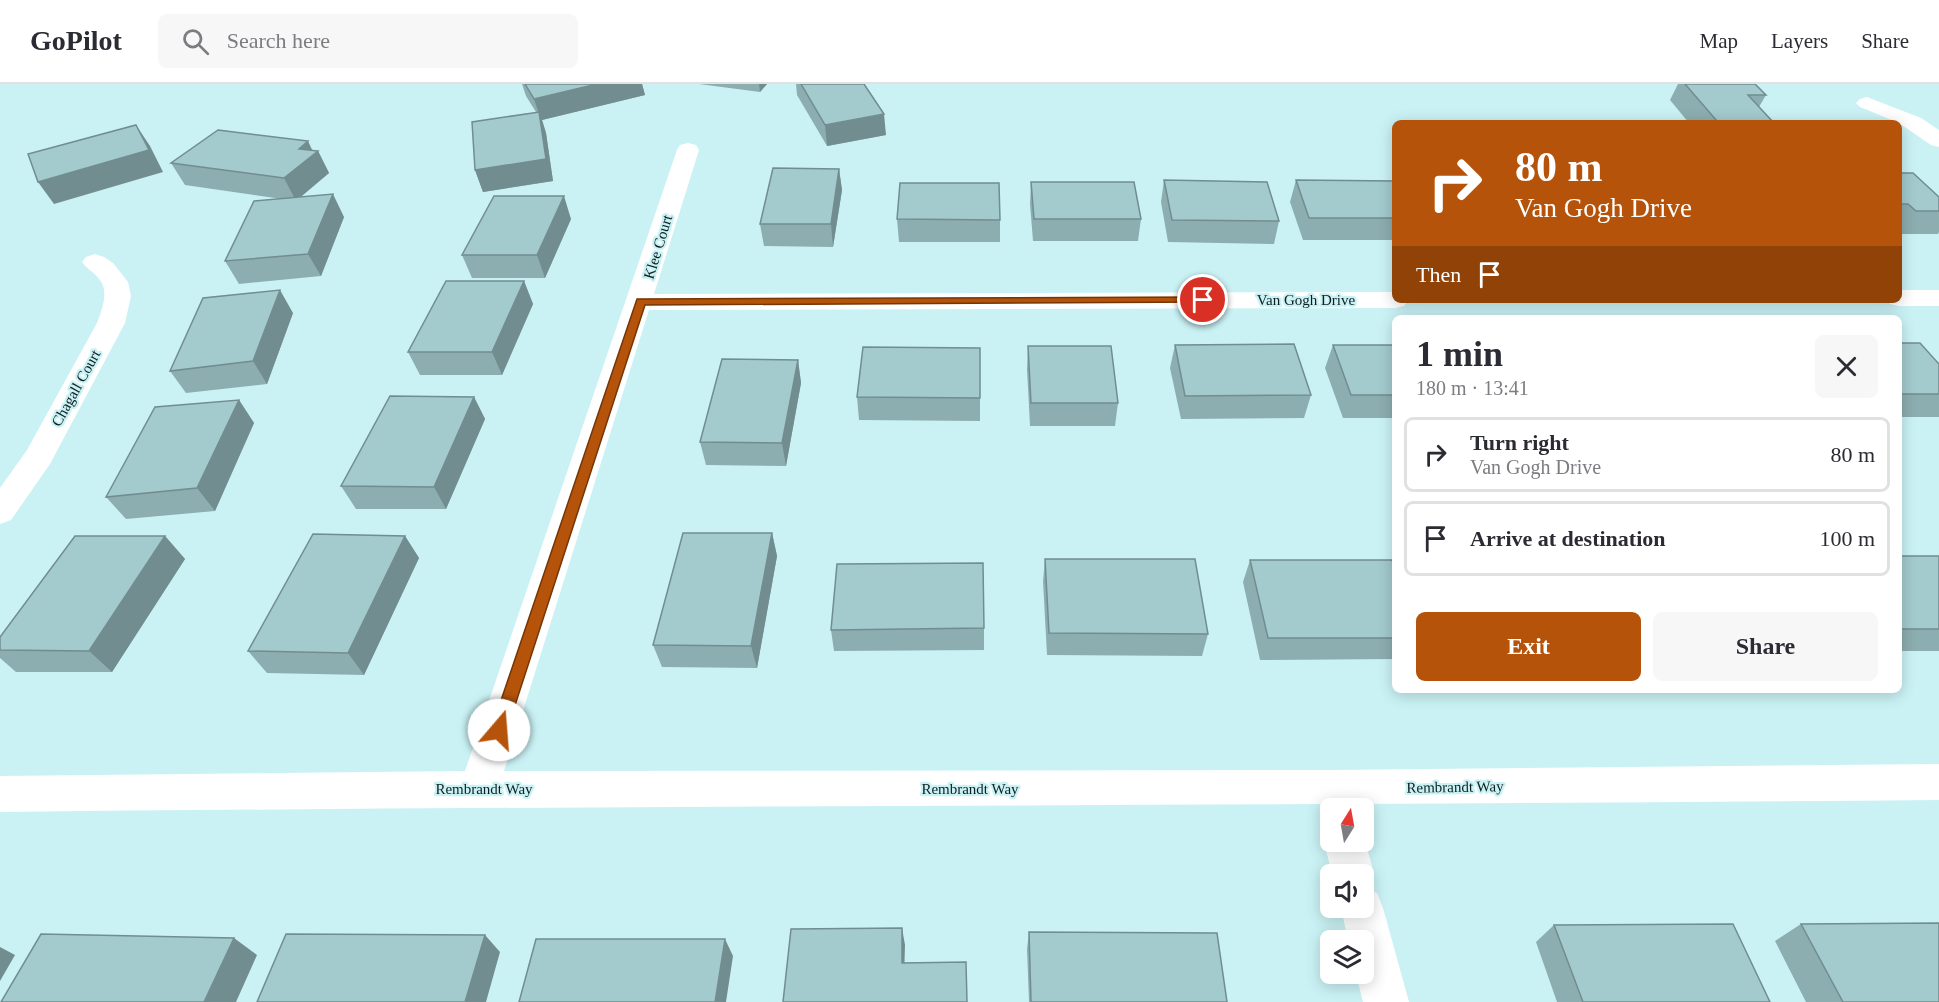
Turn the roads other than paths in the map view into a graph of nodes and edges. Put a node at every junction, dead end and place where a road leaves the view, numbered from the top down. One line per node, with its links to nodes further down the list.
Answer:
1 (1867, 103): 2 (street)
2 (1939, 140)
3 (688, 150): 8 (street, Klee Court)
4 (95, 262): 9 (street, Chagall Court)
5 (1902, 298): 6 (street)
6 (1939, 298)
7 (1392, 300): 8 (street, Van Gogh Drive)
8 (640, 302): 11 (street, Klee Court)
9 (0, 512)
10 (1939, 782): 13 (street, Rembrandt Way)
11 (479, 789): 12 (street, Rembrandt Way); 13 (street, Rembrandt Way)
12 (0, 794)
13 (1334, 798)
14 (1365, 918): 15 (street)
15 (1386, 1002)

